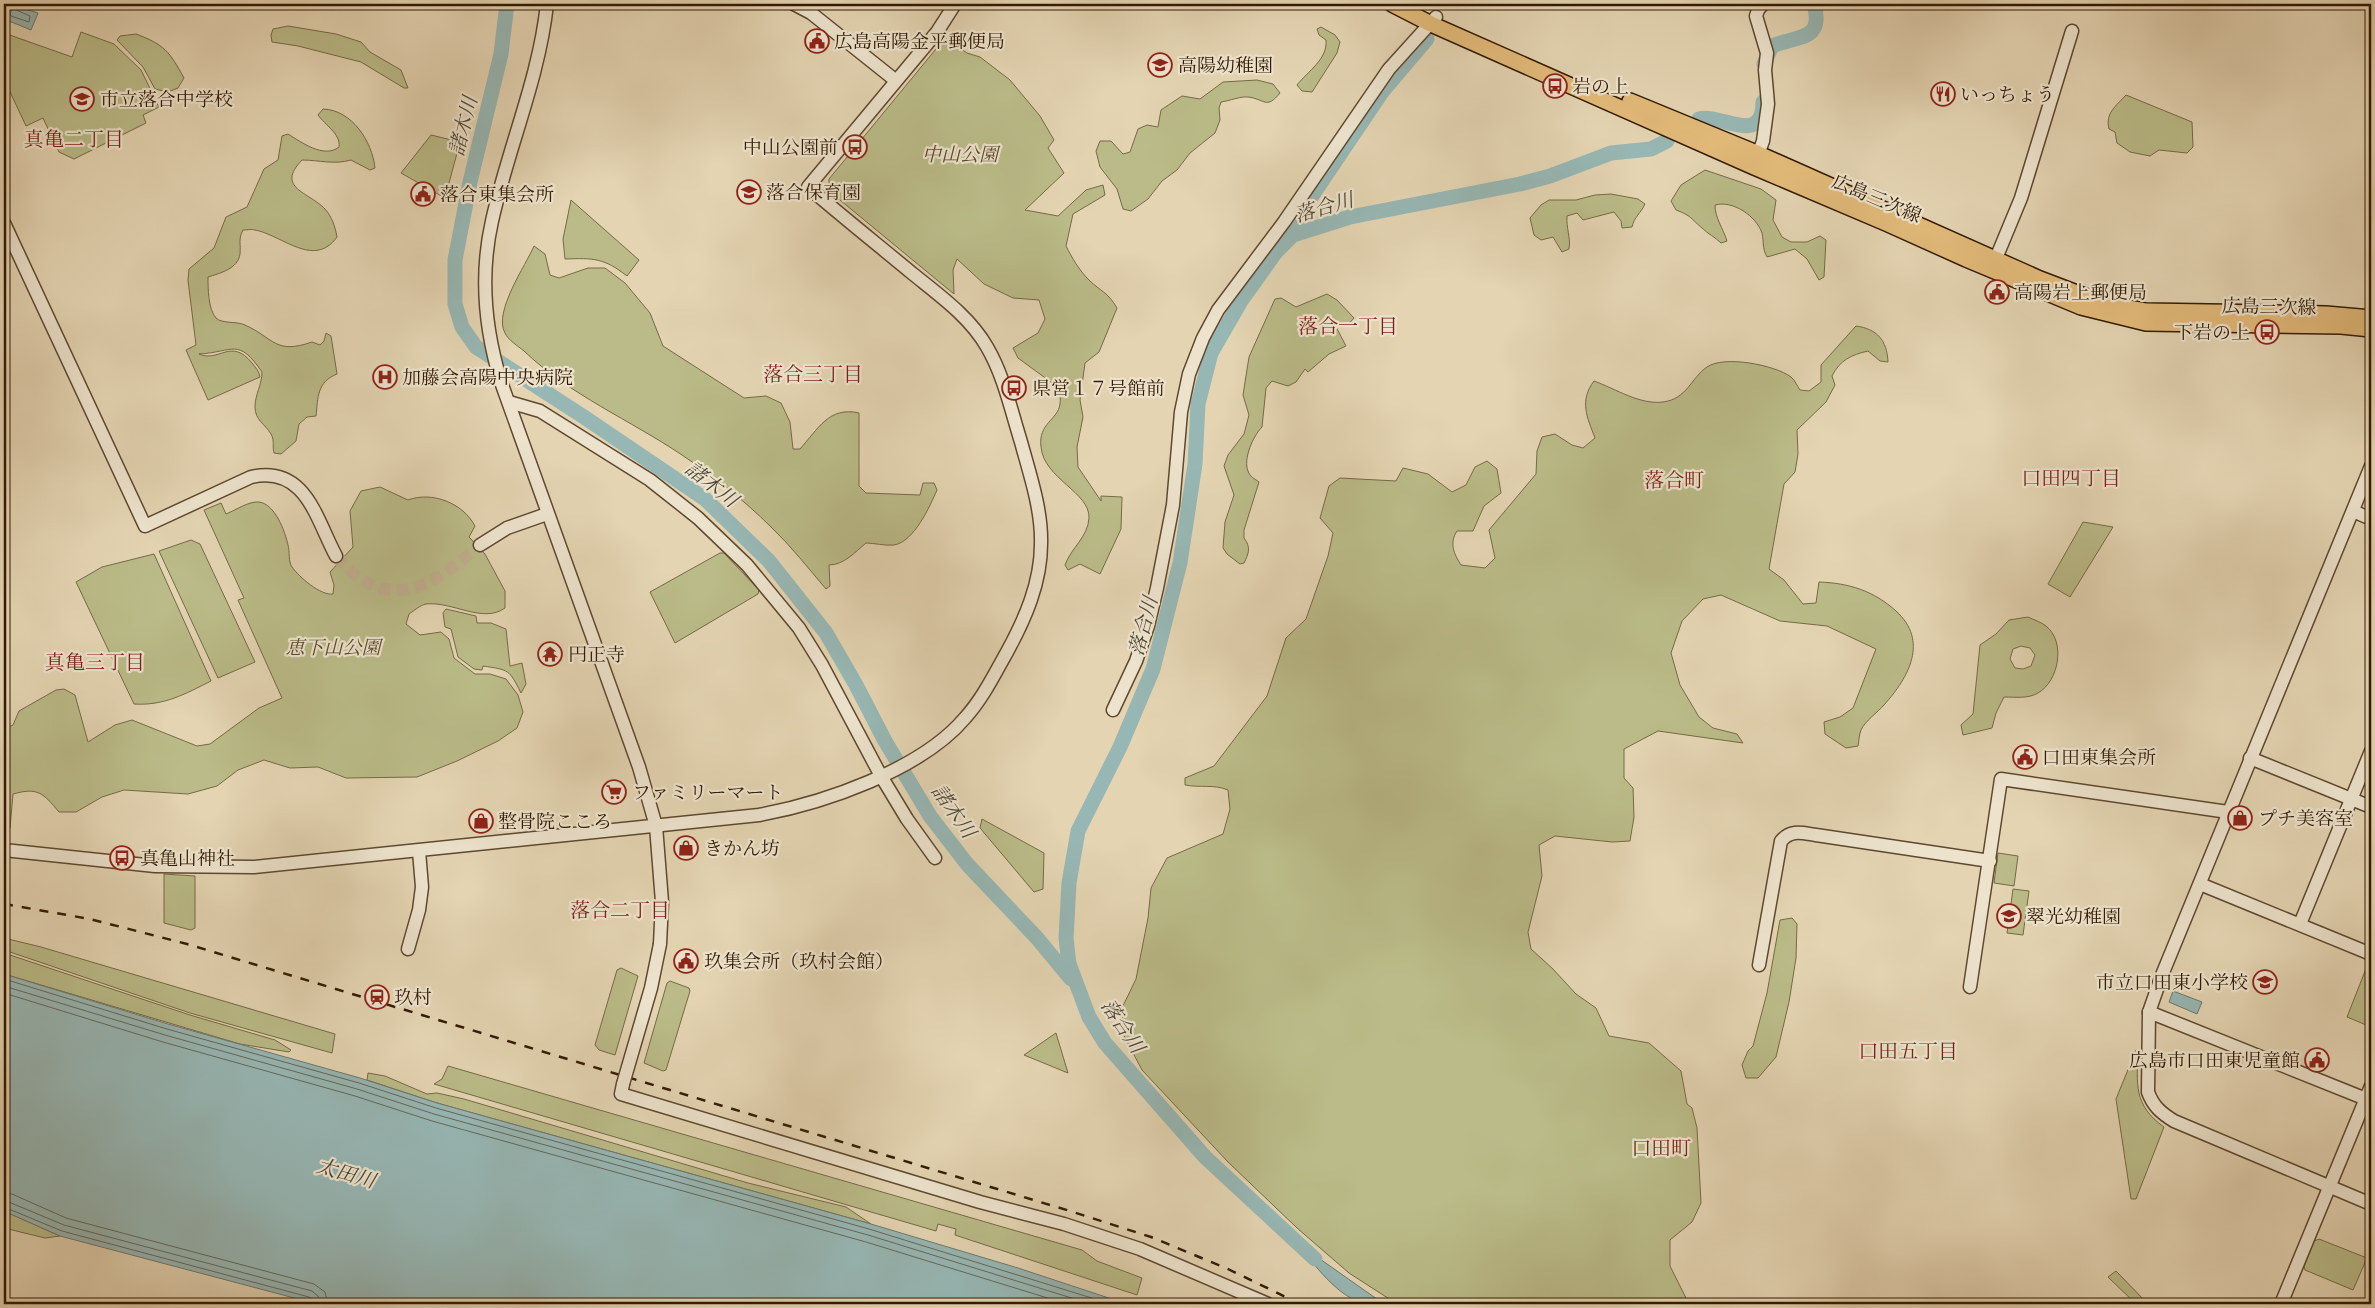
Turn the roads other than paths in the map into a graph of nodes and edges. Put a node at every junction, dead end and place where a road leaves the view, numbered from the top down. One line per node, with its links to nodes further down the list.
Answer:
1 (546, 4): 15 (street)
2 (794, 4): 9 (street)
3 (955, 4): 9 (street)
4 (1392, 4): 7 (main road, 広島三次線)
5 (1412, 4): 7 (main road, 広島三次線)
6 (1764, 4): 10 (street)
7 (1434, 21): 10 (main road, 広島三次線); 22 (street)
8 (2072, 31): 12 (street)
9 (895, 80): 25 (street)
10 (1756, 161): 12 (main road, 広島三次線)
11 (4, 223): 21 (street)
12 (1993, 264): 13 (main road, 広島三次線); 14 (main road, 広島三次線)
13 (2371, 318)
14 (2371, 330)
15 (509, 402): 18 (street); 25 (street)
16 (2371, 466): 17 (street)
17 (2353, 511): 19 (street); 24 (street)
18 (547, 514): 20 (street); 29 (street)
19 (2371, 518)
20 (480, 545)
21 (336, 556)
22 (1113, 710)
23 (2371, 750): 26 (street)
24 (2250, 758): 26 (street); 28 (street)
25 (883, 774): 29 (street); 32 (street)
26 (2352, 799): 27 (street); 35 (street)
27 (2371, 807)
28 (2228, 812): 33 (street); 34 (street)
29 (656, 826): 31 (street); 45 (street, bridge)
30 (4, 850): 31 (street)
31 (419, 850): 36 (street)
32 (935, 858)
33 (1990, 861): 38 (street); 39 (street)
34 (2200, 884): 35 (street); 40 (street)
35 (2300, 924): 37 (street)
36 (408, 949)
37 (2371, 954)
38 (1759, 965)
39 (1970, 988)
40 (2149, 1012): 42 (street); 43 (street)
41 (2371, 1086): 42 (street)
42 (2369, 1100): 43 (street)
43 (2329, 1187): 44 (street); 46 (street)
44 (2371, 1204)
45 (1268, 1304)
46 (2280, 1304)

